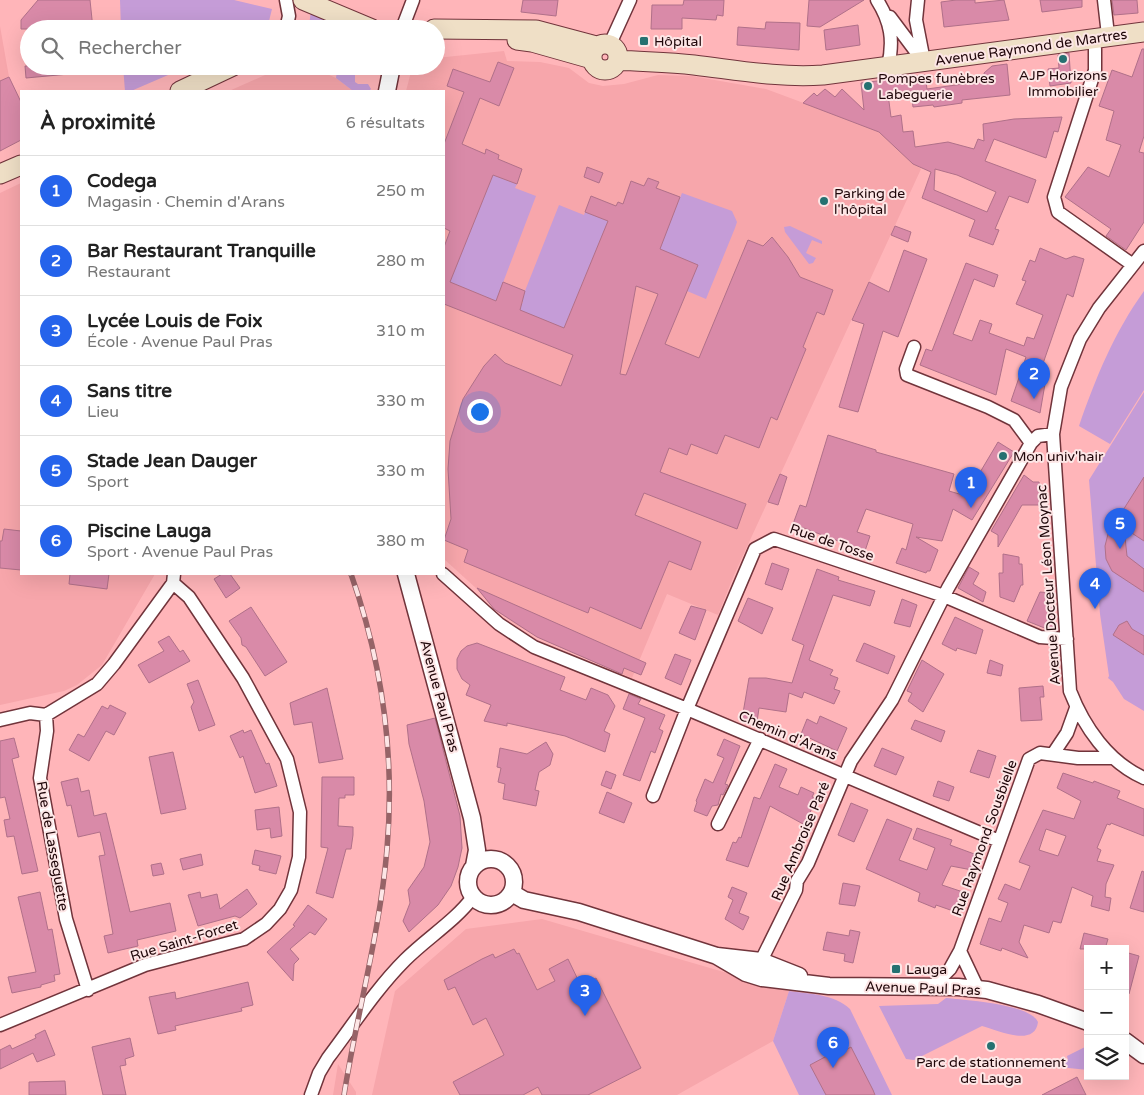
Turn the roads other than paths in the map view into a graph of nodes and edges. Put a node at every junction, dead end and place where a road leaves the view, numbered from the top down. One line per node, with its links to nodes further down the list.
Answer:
1 (286, 0): 8 (street)
2 (303, 0): 9 (main road)
3 (413, 0): 10 (street)
4 (630, 0): 15 (street)
5 (918, 0): 16 (street)
6 (1104, 0): 13 (street)
7 (880, 5): 16 (street); 17 (street)
8 (288, 20)
9 (351, 20)
10 (405, 20)
11 (445, 29): 15 (main road)
12 (1144, 32): 13 (main road, Avenue Raymond de Martres)
13 (1100, 36): 16 (main road, Avenue Raymond de Martres); 25 (street)
14 (445, 41): 15 (main road)
15 (604, 52): 17 (main road, Avenue Raymond de Martres)
16 (924, 61): 17 (main road, Avenue Raymond de Martres)
17 (888, 66)
18 (214, 75): 20 (main road)
19 (390, 75): 21 (street)
20 (182, 90)
21 (387, 90)
22 (20, 165): 23 (main road)
23 (0, 174)
24 (1144, 252): 25 (street, Avenue Docteur Léon Moynac)
25 (1133, 265): 27 (street, Avenue Docteur Léon Moynac)
26 (914, 347): 28 (street)
27 (1053, 434): 28 (street); 33 (street, Avenue Docteur Léon Moynac)
28 (1031, 443): 32 (street, Chemin d'Arans)
29 (406, 575): 44 (street, Avenue Paul Pras)
30 (444, 575): 35 (street, Chemin d'Arans)
31 (173, 578): 36 (street); 57 (street, Rue Saint-Forcet)
32 (944, 596): 33 (street, Rue de Tosse); 35 (street, Rue de Tosse); 41 (street, Chemin d'Arans)
33 (1067, 638): 34 (street, Avenue Docteur Léon Moynac)
34 (1076, 708): 39 (street); 40 (street, Avenue Docteur Léon Moynac)
35 (687, 709): 38 (street, Chemin d'Arans); 43 (street, Rue de Tosse)
36 (46, 715): 37 (street); 57 (street, Rue de Lasseguette)
37 (0, 720)
38 (760, 739): 41 (street, Chemin d'Arans); 45 (street)
39 (1053, 754): 40 (street, Rue Raymond Sousbielle); 46 (street, Rue Raymond Sousbielle)
40 (1113, 758): 42 (street, Avenue Docteur Léon Moynac)
41 (844, 775): 46 (street, Rue Ambroise Paré); 53 (street, Rue Ambroise Paré)
42 (1144, 778)
43 (653, 796)
44 (472, 818): 47 (street, Avenue Paul Pras); 48 (street, Avenue Paul Pras)
45 (718, 824)
46 (999, 841): 51 (street, Rue Raymond Sousbielle)
47 (503, 861): 48 (street); 49 (street)
48 (474, 866): 50 (street)
49 (512, 893): 50 (street); 52 (street, Avenue Paul Pras)
50 (473, 897): 64 (street)
51 (960, 951): 55 (street, Rue Raymond Sousbielle); 56 (street)
52 (717, 956): 53 (street, Avenue Paul Pras); 54 (street, Avenue Paul Pras)
53 (761, 961): 54 (street, Avenue Paul Pras)
54 (813, 983): 55 (street, Avenue Paul Pras)
55 (932, 987): 56 (street, Avenue Paul Pras)
56 (978, 989): 58 (street, Avenue Paul Pras)
57 (88, 990): 59 (street, Rue Saint-Forcet)
58 (1084, 1021)
59 (0, 1026)
60 (1129, 1036): 61 (street)
61 (1144, 1039)
62 (1129, 1044): 63 (street)
63 (1144, 1055)
64 (311, 1095)

